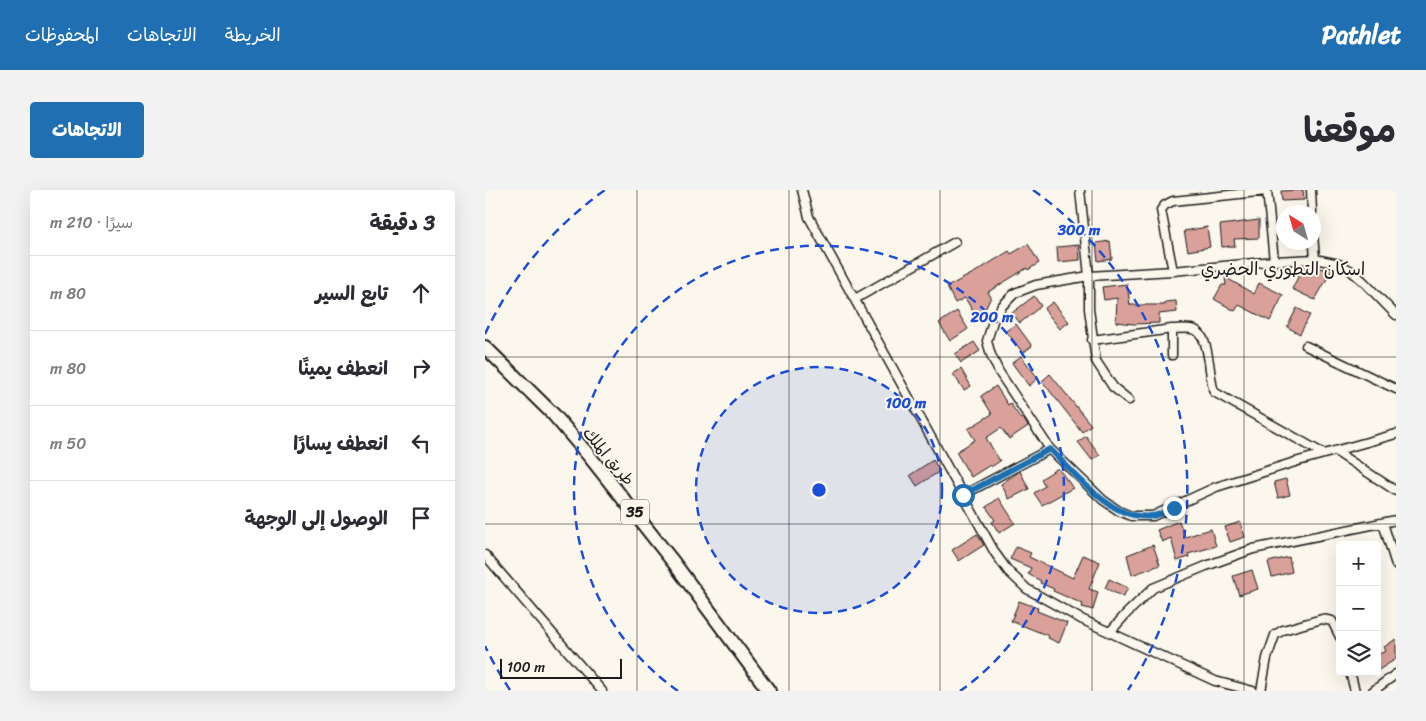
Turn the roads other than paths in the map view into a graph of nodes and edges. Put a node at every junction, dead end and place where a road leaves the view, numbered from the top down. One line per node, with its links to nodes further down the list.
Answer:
1 (802, 190): 12 (street)
2 (1081, 190): 11 (street)
3 (1311, 190): 5 (street)
4 (1267, 191): 9 (street); 10 (street)
5 (1312, 205)
6 (955, 242): 12 (street)
7 (1314, 250): 8 (street)
8 (1315, 259): 9 (street); 13 (street)
9 (1274, 261): 10 (street)
10 (1173, 271): 11 (street)
11 (1089, 276): 15 (street); 22 (street)
12 (855, 299): 26 (street)
13 (1396, 315)
14 (1172, 329): 15 (street); 18 (street); 24 (street)
15 (1092, 340): 20 (street)
16 (1306, 346): 19 (street)
17 (485, 347): 36 (main road, طريق الملك / 35)
18 (1172, 355)
19 (1396, 390)
20 (1129, 400)
21 (1396, 434): 23 (street)
22 (1050, 449): 24 (street); 26 (street)
23 (1335, 451): 24 (street); 25 (street)
24 (1325, 454)
25 (1396, 491)
26 (963, 495): 32 (street)
27 (1396, 520): 28 (street)
28 (1383, 523): 30 (street); 32 (street)
29 (485, 554): 35 (street)
30 (1396, 565)
31 (1337, 631): 38 (street)
32 (1110, 632): 37 (street)
33 (1396, 674): 40 (street)
34 (1351, 676): 39 (street)
35 (602, 691)
36 (769, 691)
37 (1253, 691)
38 (1261, 691)
39 (1355, 691)
40 (1373, 691)

